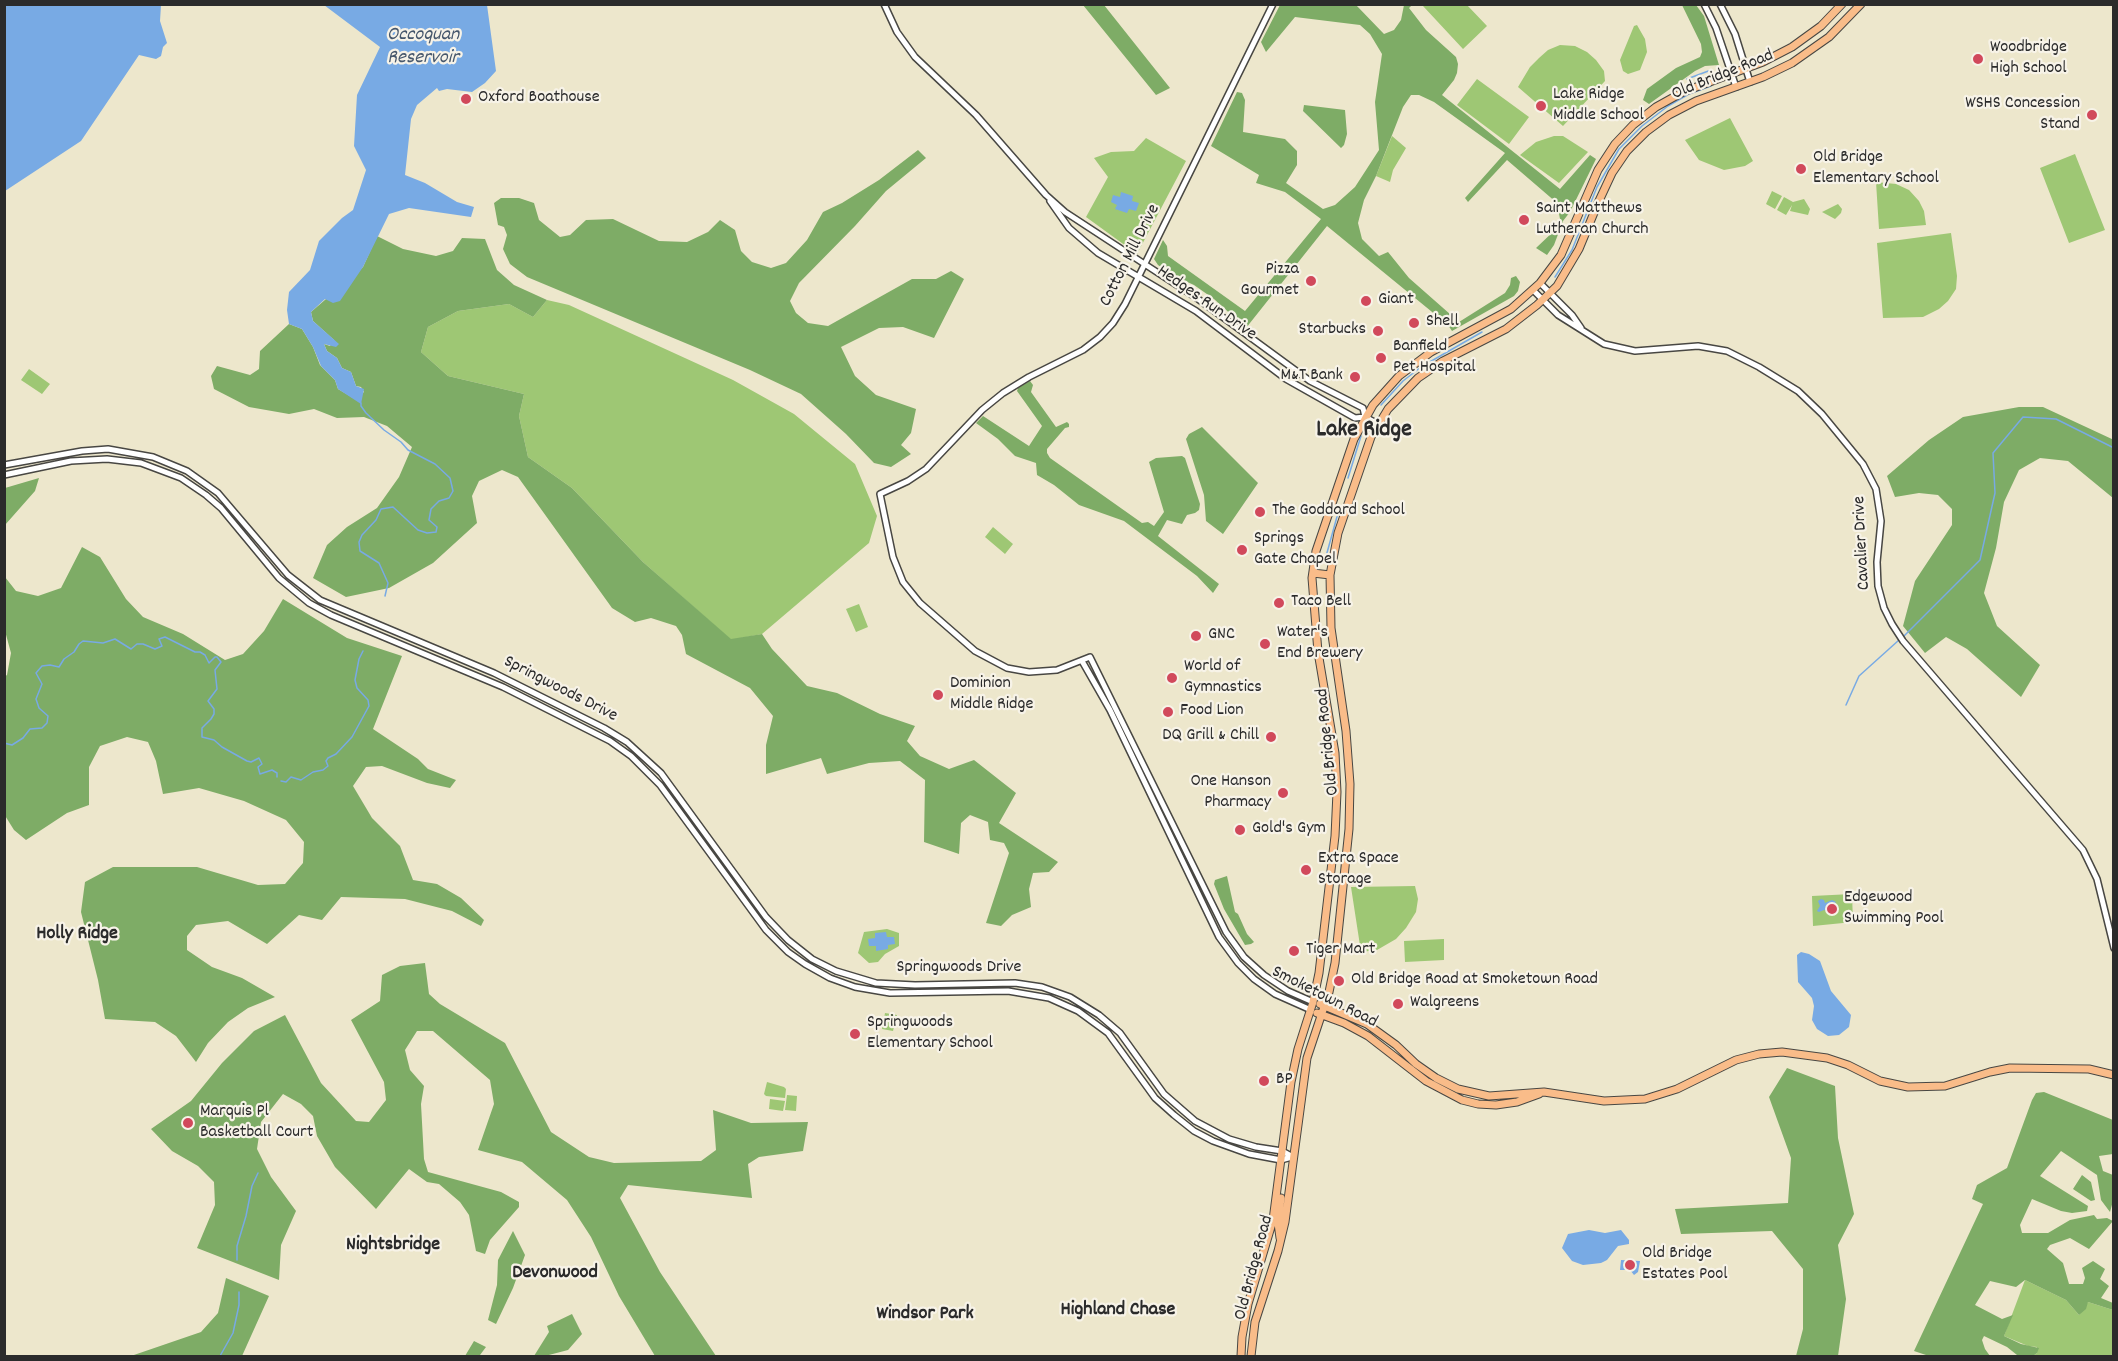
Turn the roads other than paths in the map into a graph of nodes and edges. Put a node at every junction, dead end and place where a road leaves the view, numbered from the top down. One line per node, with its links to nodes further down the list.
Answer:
1 (884, 4): 11 (street, Hedges Run Drive)
2 (1273, 4): 12 (street, Cotton Mill Drive)
3 (1704, 4): 8 (street)
4 (1720, 4): 7 (street)
5 (1842, 4): 7 (main road, Old Bridge Road)
6 (1861, 4): 9 (main road, Old Bridge Road)
7 (1746, 68): 8 (main road, Old Bridge Road); 9 (street)
8 (1732, 73): 10 (street); 14 (main road, Old Bridge Road)
9 (1750, 82): 10 (main road, Old Bridge Road)
10 (1736, 87): 17 (main road, Old Bridge Road)
11 (1046, 195): 12 (street, Hedges Run Drive); 13 (street, Hedges Run Drive)
12 (1144, 265): 13 (street, Cotton Mill Drive); 15 (street, Hedges Run Drive)
13 (1138, 276): 18 (street, Hedges Run Drive); 27 (street, Cotton Mill Drive)
14 (1540, 283): 16 (main road, Old Bridge Road); 17 (street, Cavalier Drive)
15 (1184, 290): 18 (street); 21 (street, Hedges Run Drive)
16 (1533, 290): 19 (street, Cavalier Drive); 21 (main road, Old Bridge Road)
17 (1550, 292): 19 (main road, Old Bridge Road); 20 (street, Cavalier Drive)
18 (1178, 299): 21 (street, Hedges Run Drive)
19 (1542, 300): 20 (street, Cavalier Drive); 22 (main road, Old Bridge Road)
20 (1582, 330): 28 (street, Cavalier Drive)
21 (1365, 417): 22 (street, Hedges Run Drive); 25 (main road, Old Bridge Road)
22 (1378, 424): 26 (main road, Old Bridge Road)
23 (4, 465): 35 (street, Springwoods Drive)
24 (4, 475): 35 (street, Springwoods Drive)
25 (1313, 573): 26 (main road); 29 (main road, Old Bridge Road)
26 (1330, 575): 30 (main road, Old Bridge Road)
27 (1082, 661): 29 (street, Smoketown Road); 31 (street, Smoketown Road)
28 (2114, 948)
29 (1313, 1002): 30 (main road, Smoketown Road); 31 (main road, Old Bridge Road)
30 (1324, 1006): 32 (main road, Old Bridge Road); 34 (main road, Smoketown Road)
31 (1311, 1010): 32 (main road, Smoketown Road); 35 (main road, Old Bridge Road)
32 (1321, 1014): 34 (main road, Smoketown Road); 35 (main road, Old Bridge Road)
33 (2114, 1075): 34 (main road, Smoketown Road)
34 (1544, 1092)
35 (1285, 1157): 36 (main road, Old Bridge Road); 37 (main road, Old Bridge Road)
36 (1241, 1356)
37 (1251, 1356)

